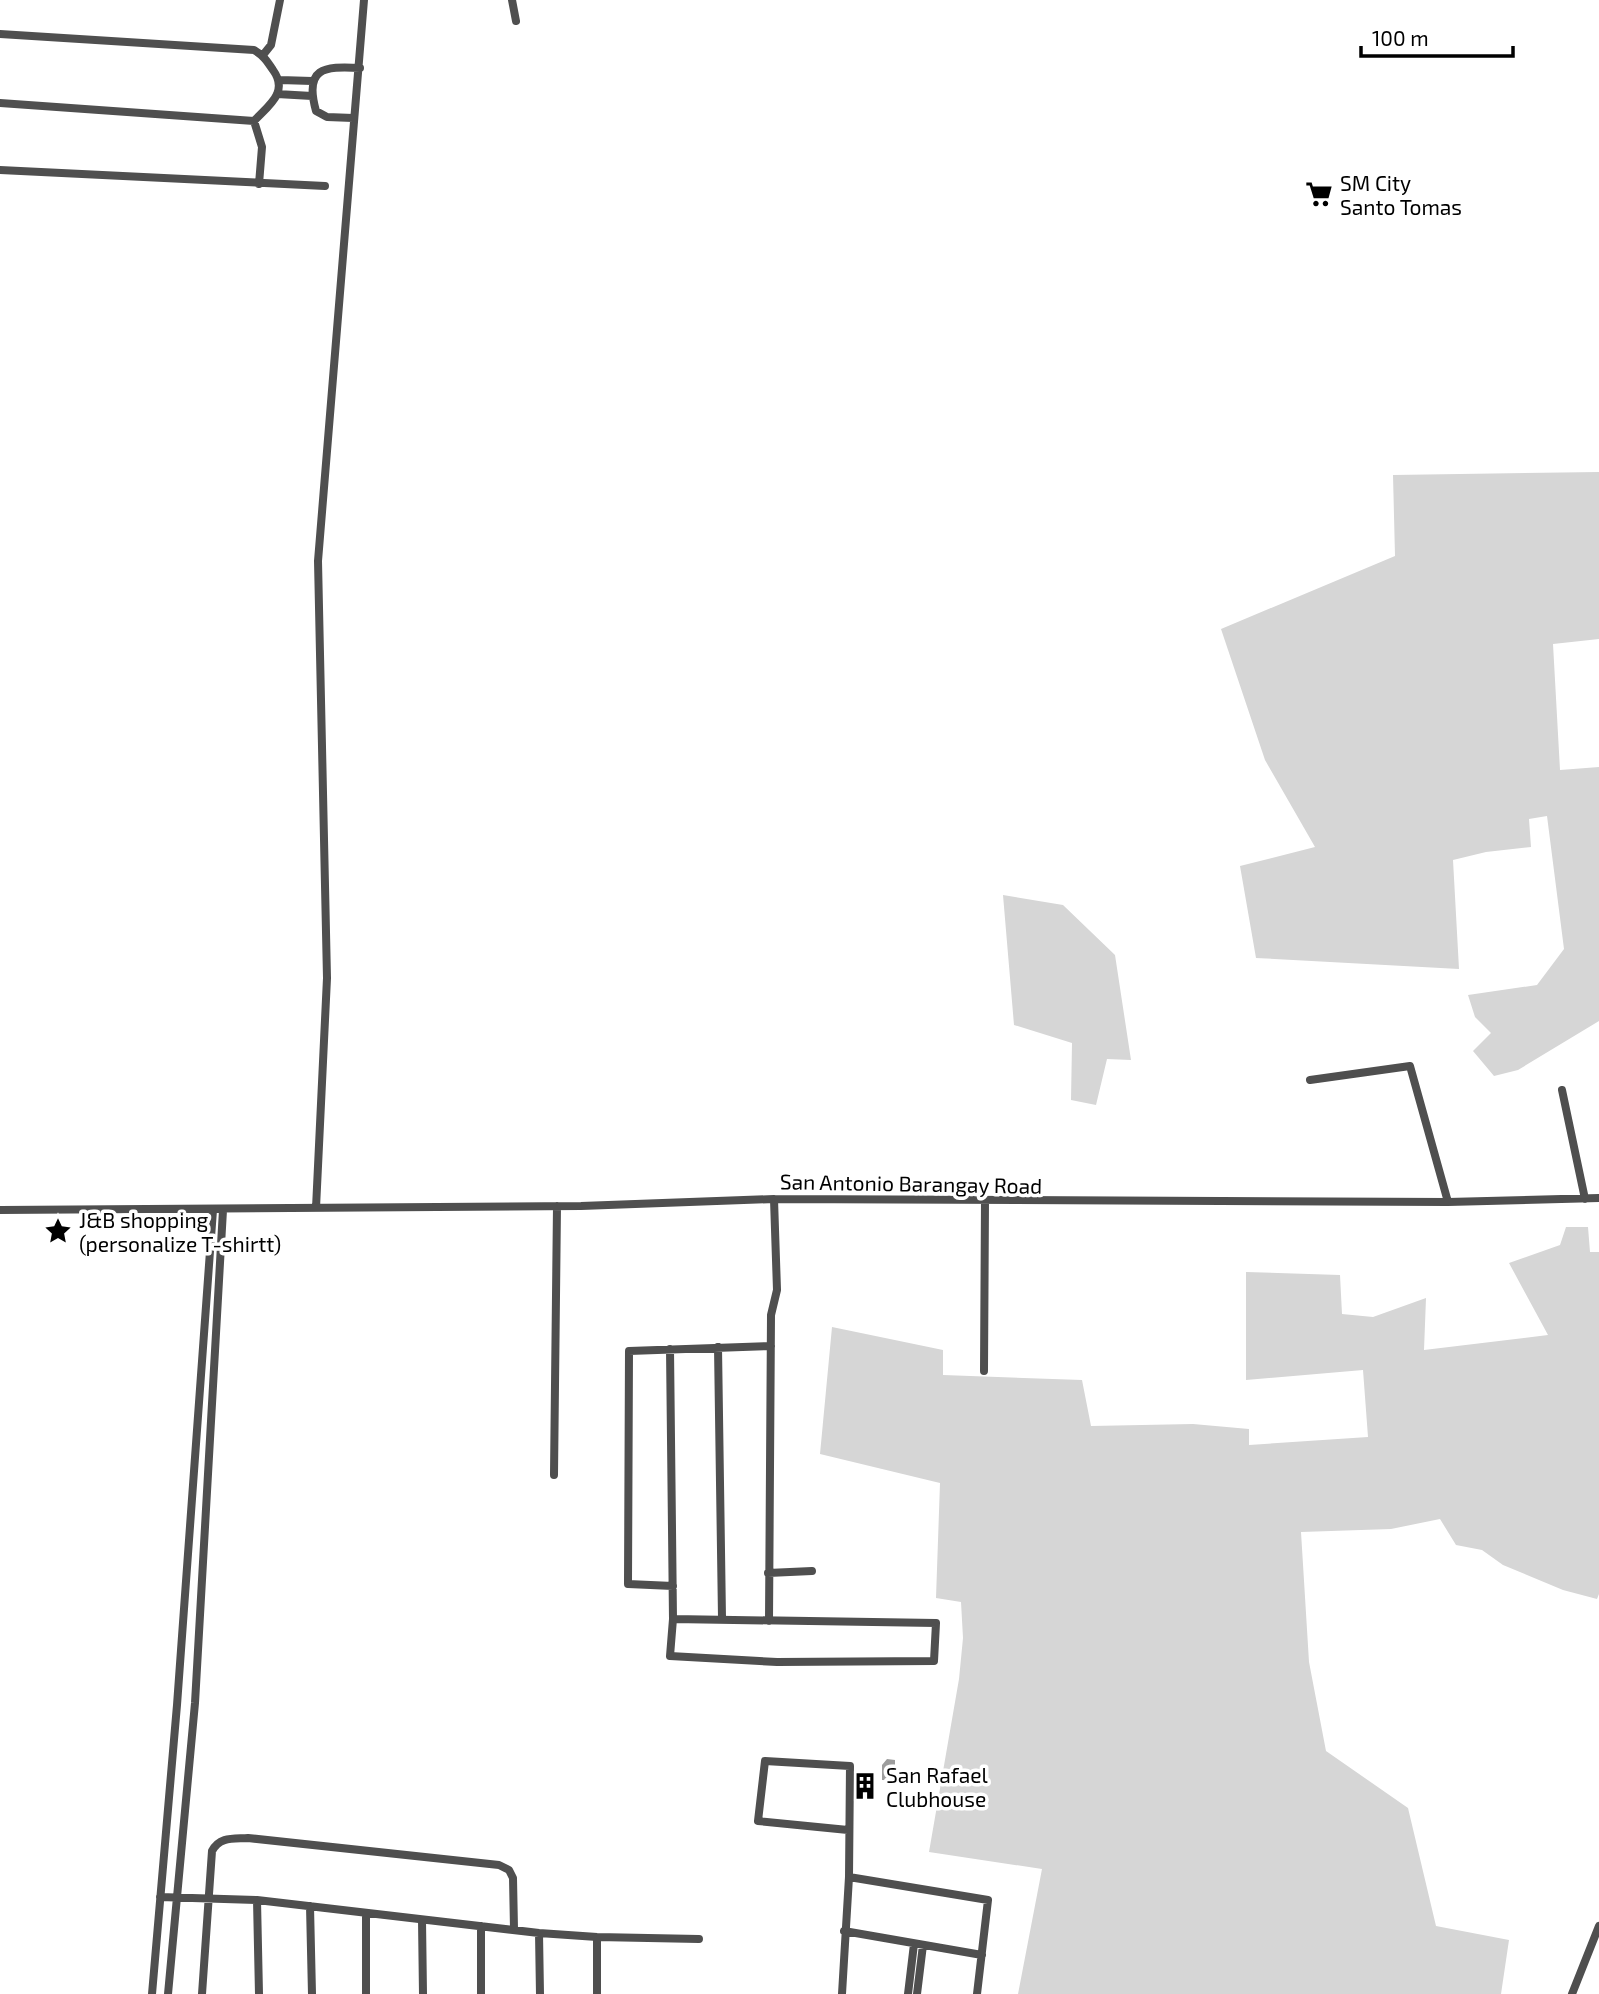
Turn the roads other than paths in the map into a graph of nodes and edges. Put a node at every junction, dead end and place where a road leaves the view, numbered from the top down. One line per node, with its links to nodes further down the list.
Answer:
1 (280, 0): 6 (street)
2 (364, 0): 7 (street)
3 (512, 0): 4 (street)
4 (516, 21)
5 (0, 34): 6 (street)
6 (263, 55): 8 (street)
7 (359, 68): 9 (street); 13 (street)
8 (280, 80): 9 (street); 10 (street)
9 (312, 81): 11 (street)
10 (277, 94): 11 (street); 14 (street)
11 (312, 96): 13 (street)
12 (0, 103): 14 (street)
13 (354, 118): 26 (street)
14 (254, 121): 16 (street)
15 (0, 170): 16 (street)
16 (259, 184): 17 (street)
17 (324, 186)
18 (1310, 1080): 24 (street)
19 (1562, 1090): 22 (street)
20 (1599, 1198): 22 (street, San Antonio Barangay Road)
21 (774, 1199): 23 (street, San Antonio Barangay Road); 25 (street, San Antonio Barangay Road); 30 (street)
22 (1585, 1199): 24 (street, San Antonio Barangay Road)
23 (985, 1201): 24 (street, San Antonio Barangay Road); 33 (street)
24 (1448, 1202)
25 (556, 1206): 26 (street, San Antonio Barangay Road); 34 (street)
26 (316, 1208): 29 (street, San Antonio Barangay Road)
27 (0, 1210): 28 (street, San Antonio Barangay Road)
28 (213, 1210): 29 (street, San Antonio Barangay Road); 43 (street)
29 (223, 1210): 45 (street)
30 (771, 1346): 31 (street); 36 (street)
31 (718, 1347): 32 (street); 38 (street)
32 (670, 1349): 37 (street); 37 (street)
33 (984, 1371)
34 (554, 1475)
35 (812, 1572): 36 (street)
36 (768, 1573): 40 (street)
37 (673, 1586): 39 (street)
38 (722, 1618): 39 (street); 40 (street)
39 (673, 1619): 40 (street)
40 (769, 1621)
41 (848, 1830): 41 (street); 42 (street)
42 (849, 1877): 53 (street); 58 (street)
43 (160, 1897): 45 (street); 59 (street)
44 (208, 1897): 45 (street); 46 (street); 52 (street); 61 (street)
45 (178, 1899): 60 (street)
46 (257, 1900): 47 (street); 62 (street)
47 (310, 1906): 48 (street); 63 (street)
48 (366, 1913): 49 (street); 64 (street)
49 (422, 1920): 50 (street); 65 (street)
50 (481, 1926): 52 (street); 66 (street)
51 (1599, 1926): 73 (street)
52 (514, 1929): 54 (street)
53 (844, 1931): 57 (street); 69 (street)
54 (539, 1933): 55 (street); 67 (street)
55 (597, 1937): 56 (street); 68 (street)
56 (699, 1939)
57 (918, 1945): 58 (street); 70 (street); 71 (street)
58 (982, 1955): 72 (street)
59 (152, 1994)
60 (168, 1994)
61 (202, 1994)
62 (258, 1994)
63 (312, 1994)
64 (366, 1994)
65 (423, 1994)
66 (481, 1994)
67 (540, 1994)
68 (597, 1994)
69 (842, 1994)
70 (908, 1994)
71 (917, 1994)
72 (977, 1994)
73 (1572, 1994)

